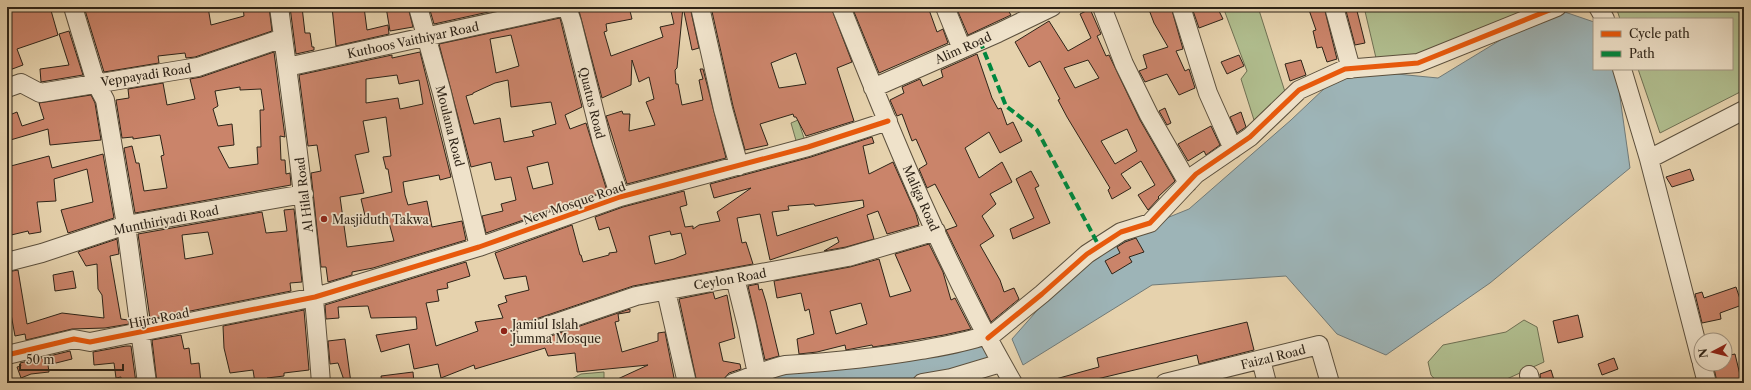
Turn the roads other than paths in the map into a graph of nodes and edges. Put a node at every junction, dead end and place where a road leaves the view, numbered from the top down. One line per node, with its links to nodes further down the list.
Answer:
1 (73, 7): 22 (street)
2 (279, 7): 17 (street, Al Hilal Road)
3 (418, 7): 16 (street, Moulana Road)
4 (562, 7): 16 (street, Kuthoos Vaithiyar Road)
5 (567, 7): 32 (street, Quatus Road)
6 (700, 7): 29 (street)
7 (841, 7): 24 (street, Maliga Road)
8 (945, 7): 18 (street)
9 (1052, 7): 18 (street, Alim Road)
10 (1102, 7): 30 (street)
11 (1181, 7): 27 (street)
12 (1334, 7): 20 (street)
13 (1557, 7): 20 (street)
14 (1598, 7): 15 (street)
15 (1604, 18)
16 (426, 37): 19 (street, Kuthoos Vaithiyar Road); 35 (street, Moulana Road)
17 (283, 38): 19 (street, Al Hilal Road); 22 (street, Veppayadi Road)
18 (962, 49): 24 (street, Alim Road)
19 (287, 67): 31 (street, Al Hilal Road)
20 (1351, 69): 27 (street)
21 (1622, 70): 28 (street)
22 (96, 84): 23 (street, Veppayadi Road); 33 (street)
23 (7, 88)
24 (874, 88): 26 (street, Maliga Road)
25 (1744, 110): 28 (street)
26 (888, 121): 29 (street, New Mosque Road); 34 (street, Maliga Road)
27 (1233, 149): 30 (street)
28 (1649, 158): 41 (street)
29 (739, 166): 32 (street, New Mosque Road)
30 (1188, 183): 43 (street)
31 (304, 194): 33 (street, Munthiriyadi Road); 39 (street, Al Hilal Road)
32 (620, 197): 35 (street, New Mosque Road)
33 (126, 225): 36 (street, Munthiriyadi Road); 40 (street)
34 (936, 231): 37 (street, Ceylon Road); 43 (street, Maliga Road)
35 (479, 247): 39 (street, New Mosque Road)
36 (7, 262)
37 (735, 278): 38 (street, Ceylon Road); 48 (street)
38 (666, 291): 42 (street, Ceylon Road); 52 (street)
39 (315, 297): 40 (street, Hijra Road); 51 (street, Al Hilal Road)
40 (140, 332): 44 (street, Hijra Road); 50 (street)
41 (1694, 332)
42 (527, 333)
43 (987, 336): 46 (street, Maliga Road); 48 (street)
44 (7, 355)
45 (1261, 360): 56 (street, Faizal Road); 57 (street); 58 (street, Faizal Road)
46 (1001, 363): 49 (street); 55 (street, Maliga Road)
47 (1704, 372): 59 (street)
48 (757, 374): 53 (street)
49 (948, 381): 54 (street)
50 (147, 383)
51 (321, 383)
52 (687, 383)
53 (733, 383)
54 (922, 383)
55 (1013, 383)
56 (1165, 383)
57 (1267, 383)
58 (1330, 383)
59 (1707, 383)

